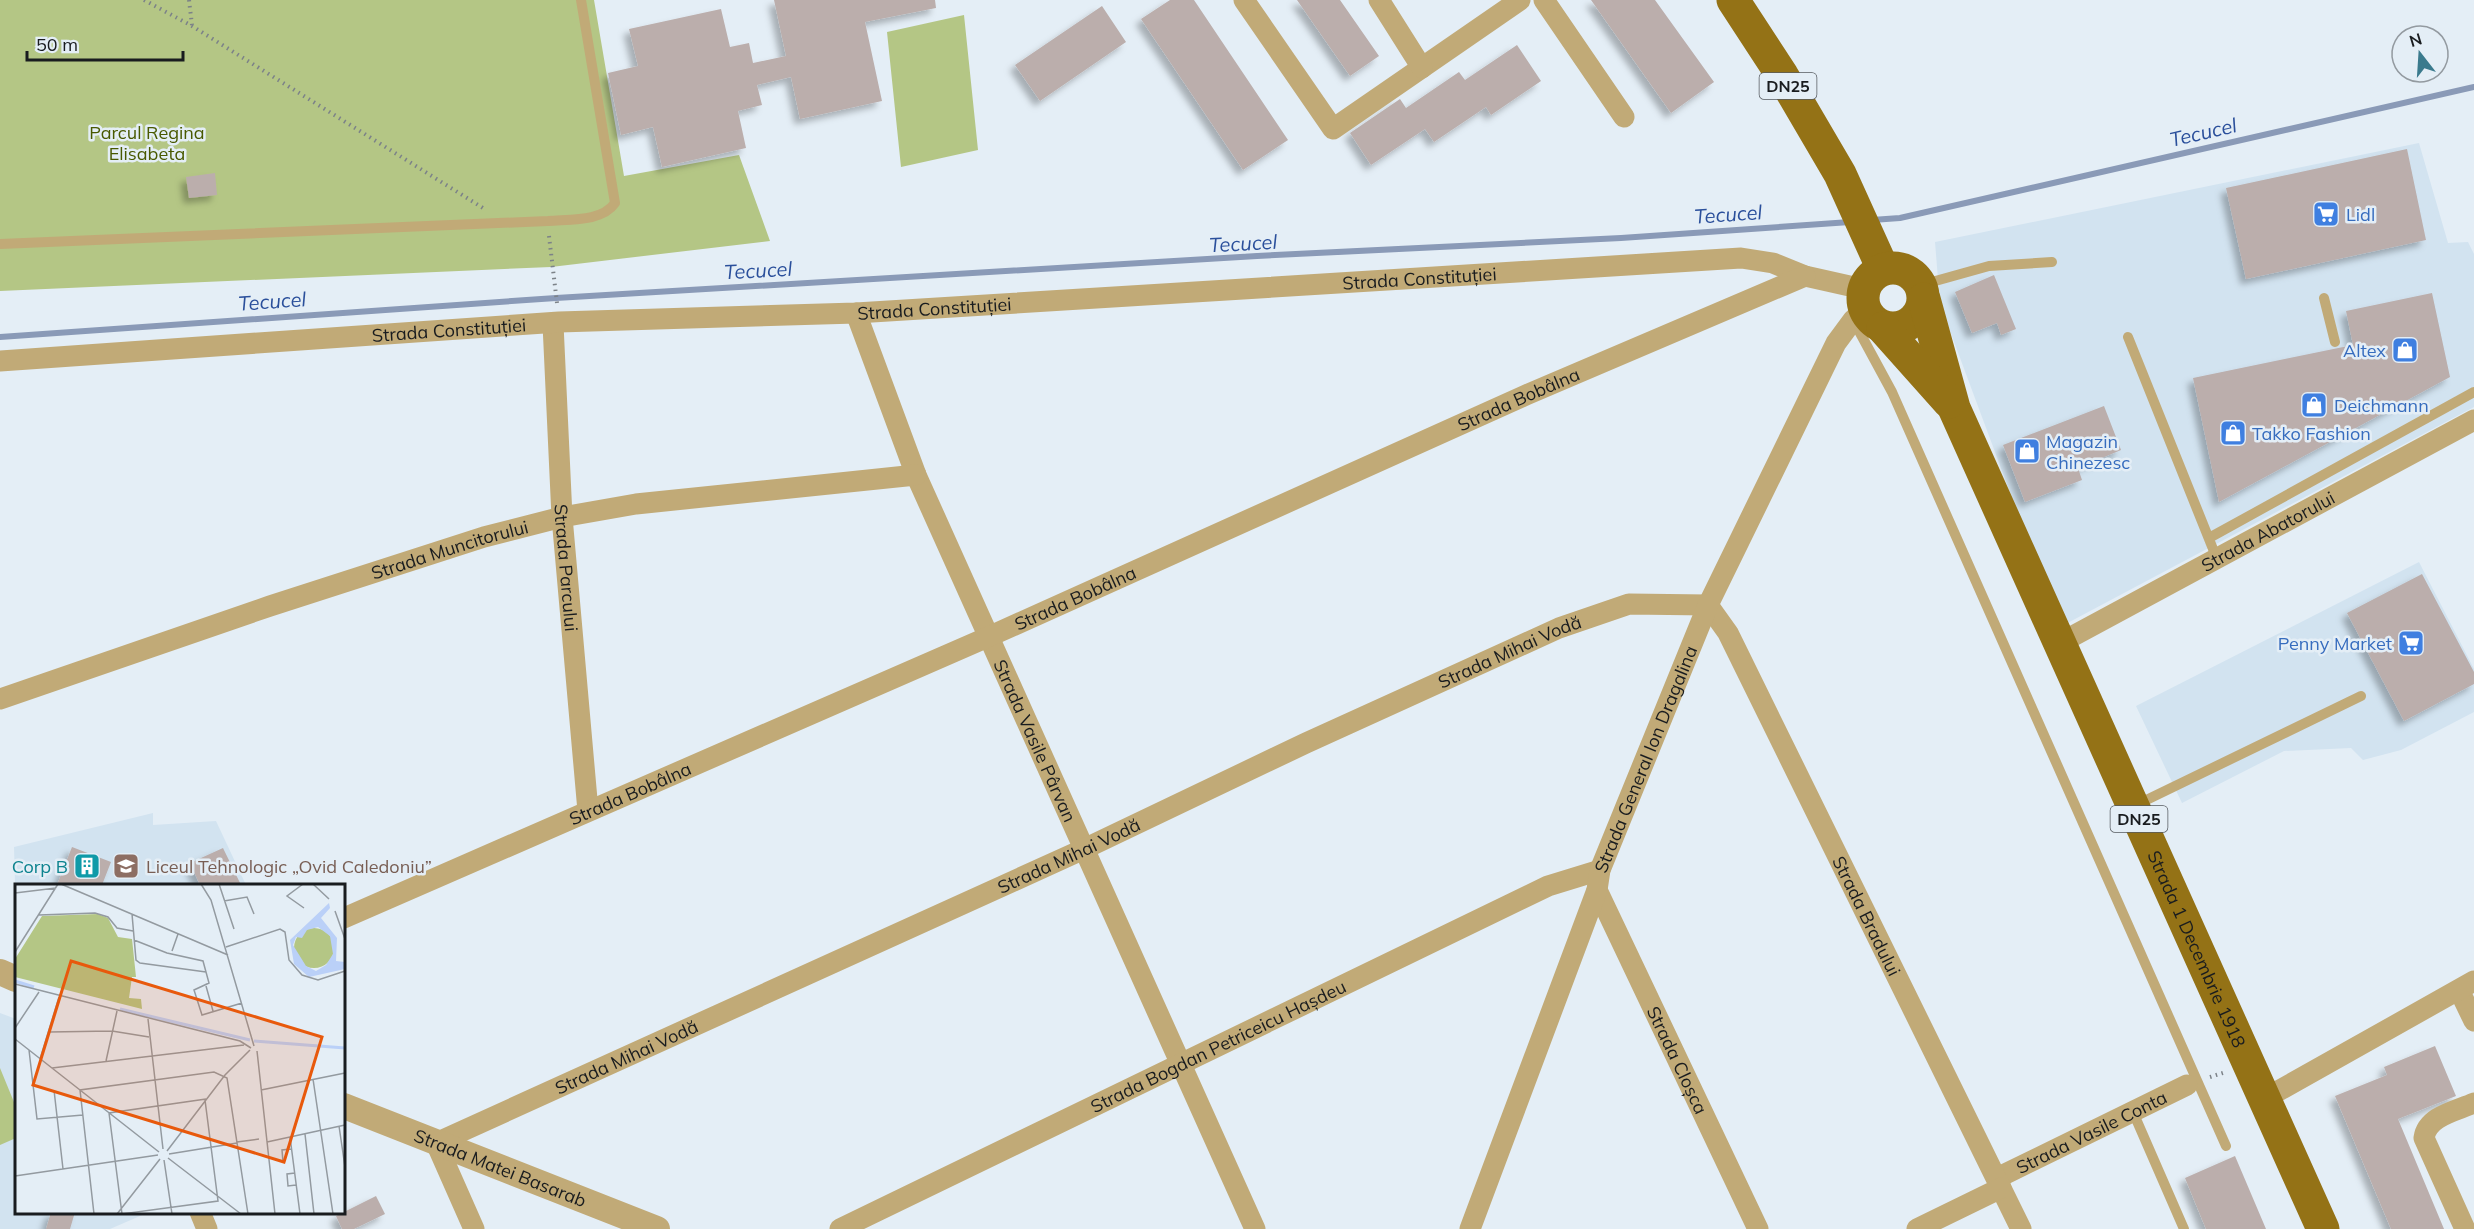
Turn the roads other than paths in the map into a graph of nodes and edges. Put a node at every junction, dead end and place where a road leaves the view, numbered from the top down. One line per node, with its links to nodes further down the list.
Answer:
1 (580, 0): 9 (lane)
2 (1244, 0): 7 (street)
3 (1379, 0): 7 (street)
4 (1520, 0): 7 (street)
5 (1544, 0): 8 (street)
6 (1733, 0): 13 (main road, Strada 1 Decembrie 1918 / DN25)
7 (1422, 68)
8 (1624, 117)
9 (0, 244)
10 (2052, 262): 12 (lane)
11 (1805, 276): 13 (street, Strada Constituției); 15 (street, Strada Constituției); 28 (street, Strada Bobâlna)
12 (1922, 292): 13 (main road); 13 (main road); 21 (main road, Strada 1 Decembrie 1918 / DN25)
13 (1869, 293): 21 (main road, Strada 1 Decembrie 1918 / DN25); 27 (street, Strada General Ion Dragalina); 48 (lane)
14 (2324, 298): 18 (lane)
15 (856, 313): 16 (street, Strada Constituției); 23 (street, Strada Vasile Pârvan)
16 (556, 323): 19 (street, Strada Constituției); 24 (street, Strada Parcului)
17 (2128, 338): 25 (lane)
18 (2335, 342)
19 (0, 361)
20 (2474, 392): 25 (lane)
21 (1954, 408): 29 (main road, Strada 1 Decembrie 1918 / DN25)
22 (2474, 420): 26 (street, Strada Abatorului)
23 (916, 475): 24 (street, Strada Muncitorului); 28 (street, Strada Vasile Pârvan)
24 (562, 517): 31 (street, Strada Muncitorului); 33 (street, Strada Parcului)
25 (2209, 538): 26 (lane)
26 (2217, 559): 29 (street, Strada Abatorului)
27 (1708, 605): 34 (street, Strada Mihai Vodă); 35 (street, Strada General Ion Dragalina); 49 (street, Strada Bradului)
28 (988, 638): 33 (street, Strada Bobâlna); 34 (street, Strada Vasile Pârvan)
29 (2060, 643): 32 (main road, Strada 1 Decembrie 1918 / DN25)
30 (2361, 696): 32 (lane)
31 (0, 699)
32 (2133, 807): 43 (main road, Strada 1 Decembrie 1918 / DN25)
33 (588, 811): 36 (street, Strada Bobâlna)
34 (1084, 849): 41 (street, Strada Vasile Pârvan); 47 (street, Strada Mihai Vodă)
35 (1598, 880): 41 (street, Strada Bogdan Petriceicu Hașdeu); 56 (street, Strada General Ion Dragalina); 57 (street, Strada Cloșca)
36 (345, 918)
37 (0, 972): 38 (street)
38 (15, 979)
39 (2466, 985): 40 (street); 43 (street)
40 (2474, 1022)
41 (1182, 1064): 54 (street, Strada Bogdan Petriceicu Hașdeu); 55 (street, Strada Vasile Pârvan)
42 (2187, 1085): 46 (street, Strada Vasile Conta)
43 (2264, 1099): 61 (main road, Strada 1 Decembrie 1918 / DN25)
44 (2474, 1103): 62 (street)
45 (345, 1106): 47 (street, Strada Matei Basarab)
46 (2133, 1112): 49 (street, Strada Vasile Conta); 60 (lane)
47 (436, 1143): 52 (street); 53 (street, Strada Matei Basarab)
48 (2226, 1146)
49 (1999, 1183): 58 (street, Strada Vasile Conta); 59 (street, Strada Bradului)
50 (201, 1214): 51 (street)
51 (207, 1229)
52 (474, 1229)
53 (657, 1229)
54 (840, 1229)
55 (1255, 1229)
56 (1470, 1229)
57 (1758, 1229)
58 (1917, 1229)
59 (2021, 1229)
60 (2184, 1229)
61 (2323, 1229)
62 (2465, 1229)

